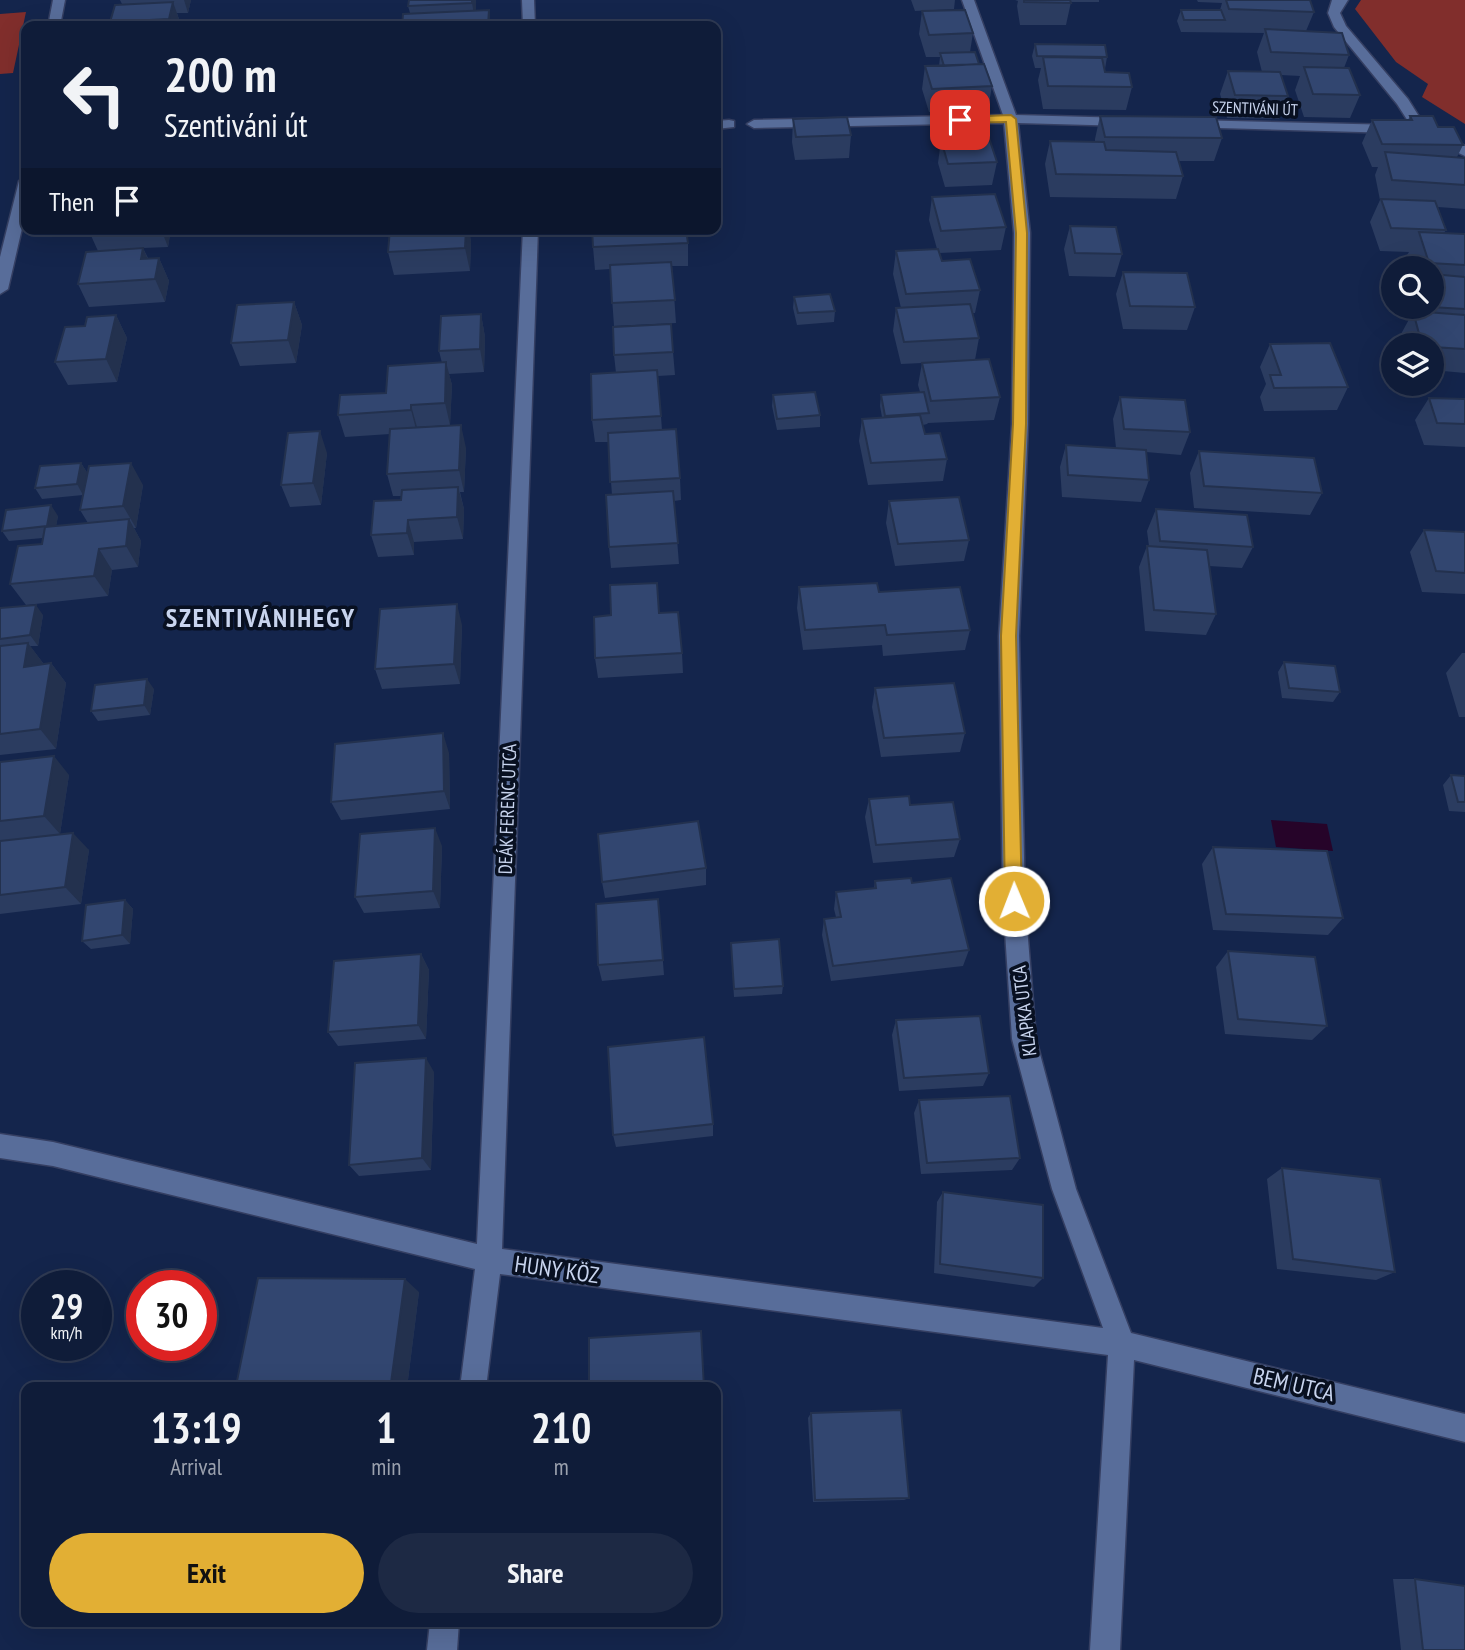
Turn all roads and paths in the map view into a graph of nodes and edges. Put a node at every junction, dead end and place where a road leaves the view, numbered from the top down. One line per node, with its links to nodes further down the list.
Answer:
1 (59, 0): 5 (street)
2 (528, 0): 6 (street)
3 (968, 0): 7 (street, KLAPKA UTCA)
4 (1342, 0): 11 (street)
5 (55, 21)
6 (529, 21)
7 (1011, 119): 8 (street); 9 (street); 18 (street, KLAPKA UTCA)
8 (1136, 122)
9 (754, 124)
10 (1177, 124): 11 (street, SZENTIVÁNI ÚT)
11 (1420, 129): 12 (street)
12 (1465, 152)
13 (21, 202): 15 (street)
14 (531, 235): 17 (street, DEÁK FERENC UTCA)
15 (0, 289)
16 (0, 1146): 17 (street, HUNY KÖZ)
17 (489, 1260): 18 (street, HUNY KÖZ); 19 (street, DEÁK FERENC UTCA)
18 (1122, 1344): 20 (street, BEM UTCA); 23 (street)
19 (474, 1382)
20 (1465, 1428)
21 (444, 1627): 22 (street)
22 (442, 1650)
23 (1105, 1650)

